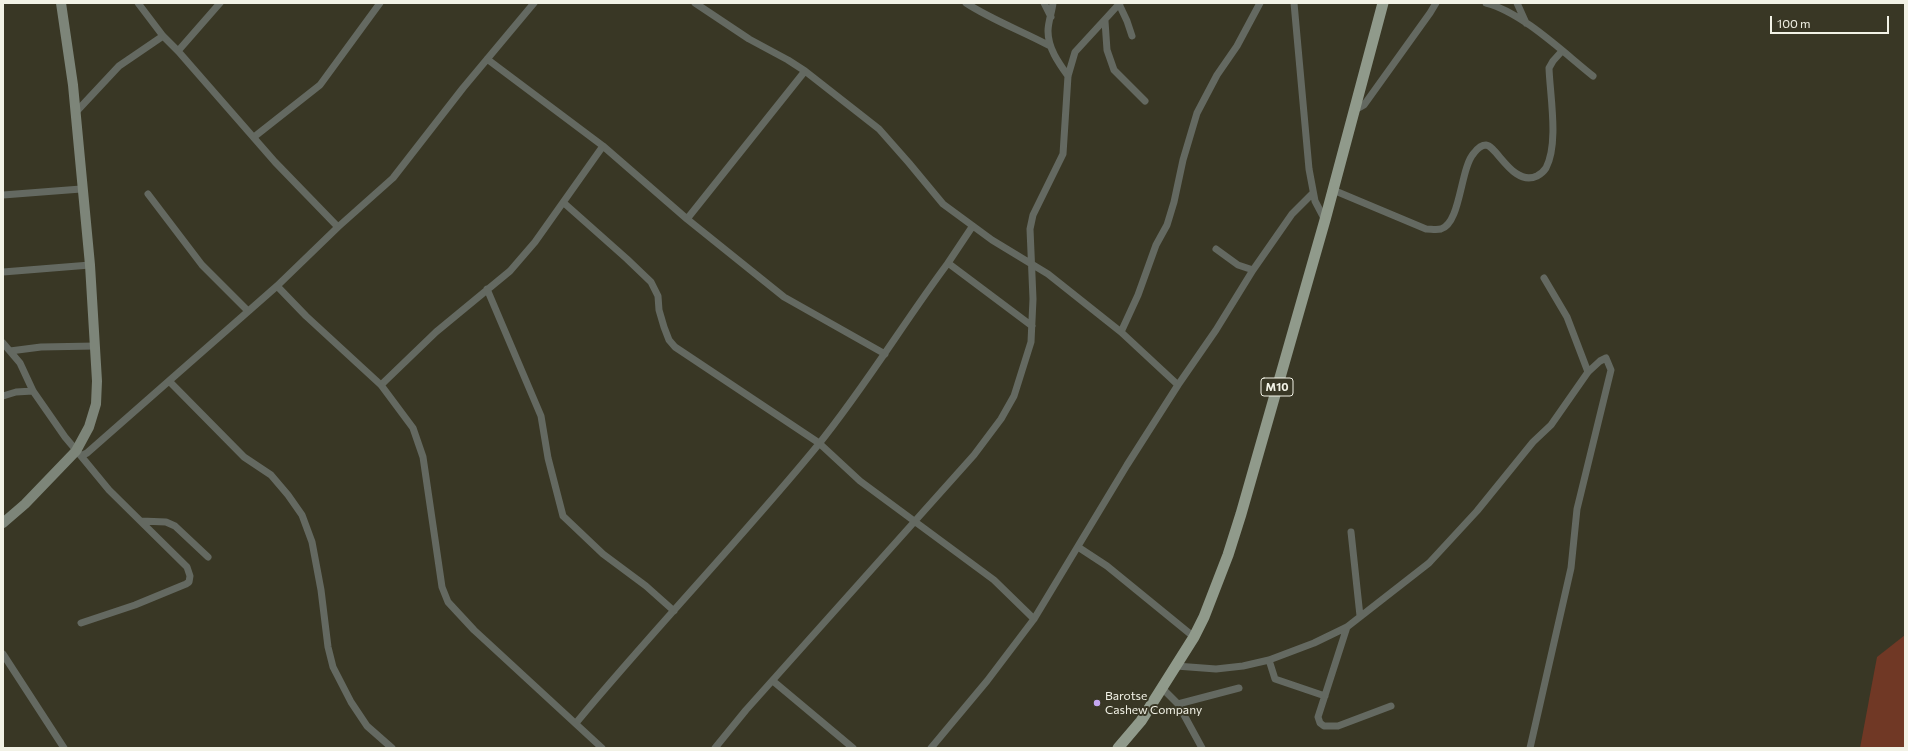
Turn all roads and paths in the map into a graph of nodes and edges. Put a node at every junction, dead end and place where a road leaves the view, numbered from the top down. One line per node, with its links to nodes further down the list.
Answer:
1 (61, 3): 31 (main road)
2 (138, 3): 20 (street)
3 (220, 3): 23 (street)
4 (380, 3): 32 (street)
5 (534, 3): 25 (street)
6 (695, 3): 26 (street)
7 (966, 3): 22 (street)
8 (1044, 3): 17 (street)
9 (1053, 3): 17 (street)
10 (1119, 3): 18 (street); 21 (street)
11 (1260, 3): 55 (street)
12 (1294, 3): 36 (street)
13 (1383, 3): 30 (main road, M10)
14 (1436, 3): 30 (street)
15 (1486, 3): 19 (street)
16 (1517, 3): 19 (street)
17 (1051, 17): 22 (street)
18 (1105, 21): 27 (street); 29 (street)
19 (1526, 23): 24 (street)
20 (163, 36): 23 (street); 31 (street)
21 (1132, 36)
22 (1050, 46): 27 (street)
23 (178, 51): 32 (street)
24 (1562, 51): 28 (street); 35 (street)
25 (487, 59): 33 (street); 42 (street)
26 (805, 71): 40 (street); 43 (street)
27 (1068, 76): 46 (street)
28 (1593, 76)
29 (1145, 101)
30 (1355, 110): 35 (main road, M10)
31 (76, 112): 34 (main road)
32 (254, 137): 42 (street)
33 (603, 146): 39 (street); 40 (street)
34 (82, 189): 38 (street); 47 (main road)
35 (1333, 190): 41 (main road, M10)
36 (1313, 193): 41 (street); 48 (street)
37 (148, 194): 53 (street)
38 (3, 195)
39 (564, 202): 52 (street); 66 (street)
40 (687, 219): 59 (street)
41 (1325, 220): 79 (main road, M10)
42 (338, 227): 51 (street)
43 (972, 227): 45 (street); 46 (street)
44 (1216, 249): 48 (street)
45 (948, 263): 54 (street); 59 (street)
46 (1030, 263): 54 (street); 55 (street)
47 (90, 265): 49 (street); 57 (main road)
48 (1253, 270): 63 (street)
49 (3, 272)
50 (1544, 278): 60 (street)
51 (277, 286): 53 (street); 62 (street)
52 (487, 289): 62 (street); 74 (street)
53 (248, 311): 61 (street)
54 (1032, 326): 69 (street)
55 (1121, 332): 63 (street)
56 (3, 343): 58 (street)
57 (95, 346): 58 (street); 67 (main road)
58 (10, 351): 64 (street)
59 (884, 354): 66 (street)
60 (1588, 372): 75 (street); 98 (street)
61 (169, 381): 67 (street); 91 (street)
62 (381, 385): 89 (street)
63 (1178, 385): 72 (street)
64 (32, 391): 65 (street); 67 (street)
65 (3, 396)
66 (819, 443): 69 (street); 74 (street)
67 (79, 453): 68 (street); 70 (main road)
68 (141, 520): 73 (street); 77 (street)
69 (916, 522): 76 (street); 83 (street)
70 (3, 523)
71 (1351, 532): 75 (street)
72 (1078, 547): 76 (street); 79 (street)
73 (208, 557)
74 (674, 612): 89 (street)
75 (1360, 616): 78 (street)
76 (1034, 619): 95 (street)
77 (82, 623)
78 (1347, 627): 81 (street); 86 (street)
79 (1194, 637): 82 (main road, M10)
80 (3, 654): 90 (street)
81 (1269, 660): 82 (street); 86 (street)
82 (1176, 666): 84 (main road, M10)
83 (773, 680): 93 (street); 94 (street)
84 (1162, 688): 87 (street); 96 (main road, M10)
85 (1239, 688): 87 (street)
86 (1325, 696): 88 (street)
87 (1178, 704): 97 (street)
88 (1391, 706)
89 (576, 723): 92 (street)
90 (64, 748)
91 (392, 748)
92 (602, 748)
93 (715, 748)
94 (853, 748)
95 (931, 748)
96 (1118, 748)
97 (1202, 748)
98 (1530, 748)

